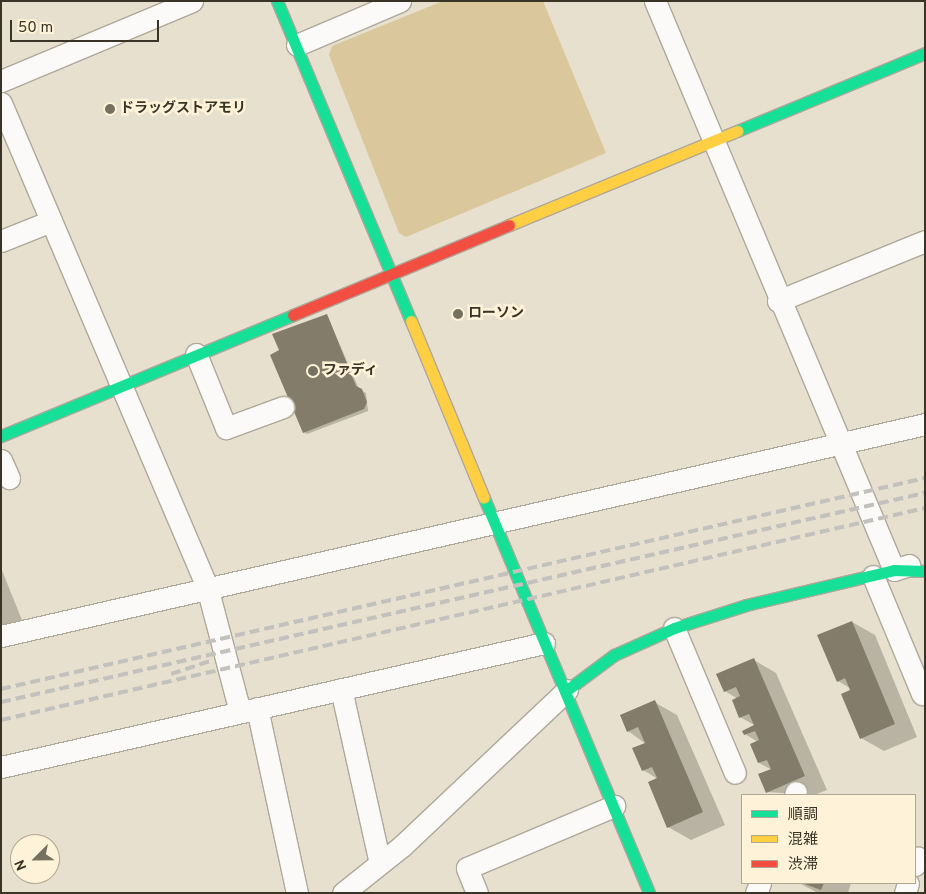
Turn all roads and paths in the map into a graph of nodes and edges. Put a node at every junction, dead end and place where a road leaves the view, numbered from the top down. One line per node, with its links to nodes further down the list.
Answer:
1 (192, 1): 7 (street)
2 (277, 1): 5 (street)
3 (400, 1): 5 (street)
4 (655, 1): 9 (street)
5 (297, 45): 13 (street)
6 (925, 53): 9 (street)
7 (1, 81)
8 (1, 103): 10 (street)
9 (714, 140): 13 (street); 14 (street)
10 (51, 221): 11 (street); 16 (street)
11 (1, 241)
12 (925, 241): 14 (street)
13 (391, 272): 15 (street); 21 (street)
14 (778, 301): 20 (street)
15 (196, 354): 16 (street); 17 (street)
16 (120, 386): 19 (street); 26 (street)
17 (283, 407)
18 (925, 424): 20 (street)
19 (1, 436)
20 (840, 444): 21 (street); 23 (street)
21 (495, 524): 26 (street); 29 (street)
22 (925, 561): 23 (street)
23 (894, 570): 24 (street); 25 (street)
24 (925, 571)
25 (873, 576): 27 (street); 32 (street)
26 (207, 588): 28 (street); 33 (street)
27 (674, 628): 31 (street); 35 (street)
28 (1, 636)
29 (544, 643): 30 (street); 31 (street)
30 (341, 689): 33 (street); 37 (street)
31 (567, 690): 36 (street); 37 (street)
32 (922, 694)
33 (248, 710): 34 (street); 40 (street)
34 (1, 767)
35 (735, 774)
36 (614, 806): 39 (street); 42 (street)
37 (380, 863): 38 (street)
38 (367, 884): 41 (street)
39 (647, 892)
40 (297, 893)
41 (343, 893)
42 (477, 893)

